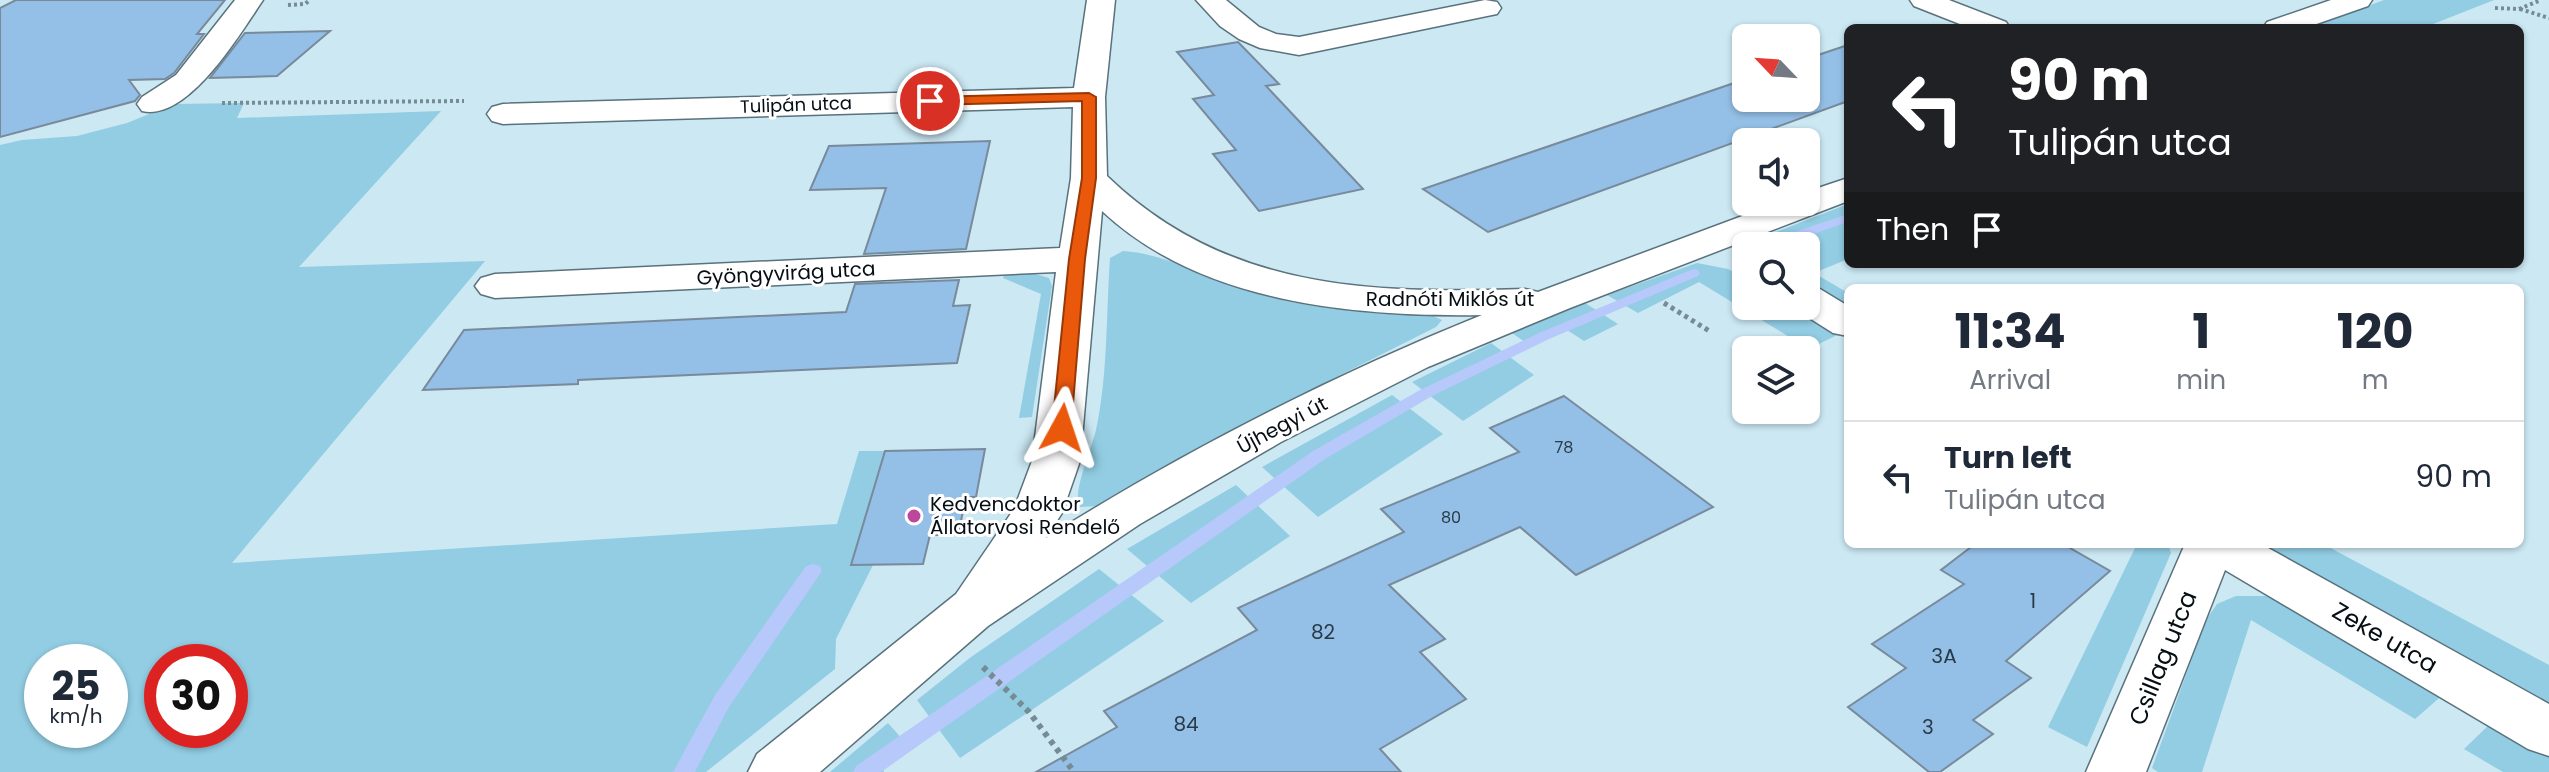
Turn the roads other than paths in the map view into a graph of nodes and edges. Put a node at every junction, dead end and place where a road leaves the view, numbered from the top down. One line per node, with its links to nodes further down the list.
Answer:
1 (249, 0): 10 (street)
2 (1101, 0): 9 (street)
3 (1210, 0): 6 (street)
4 (1924, 0): 7 (street)
5 (2358, 0): 8 (street)
6 (1487, 8)
7 (1986, 24)
8 (2289, 24)
9 (1089, 97): 11 (street, Tulipán utca); 12 (street)
10 (153, 104)
11 (503, 114)
12 (1089, 178): 16 (street); 18 (street, Radnóti Miklós út)
13 (1844, 191): 14 (street, Újhegyi út)
14 (1710, 241): 15 (street); 18 (street, Újhegyi út)
15 (1732, 254)
16 (1077, 259): 17 (street, Gyöngyvirág utca); 23 (street)
17 (495, 286)
18 (1556, 299): 23 (street, Újhegyi út)
19 (1820, 307): 20 (street)
20 (1844, 322)
21 (2208, 548): 26 (street, Csillag utca)
22 (2228, 548): 24 (street, Zeke utca)
23 (969, 612): 25 (street, Újhegyi út)
24 (2549, 732)
25 (778, 772)
26 (2116, 772)

